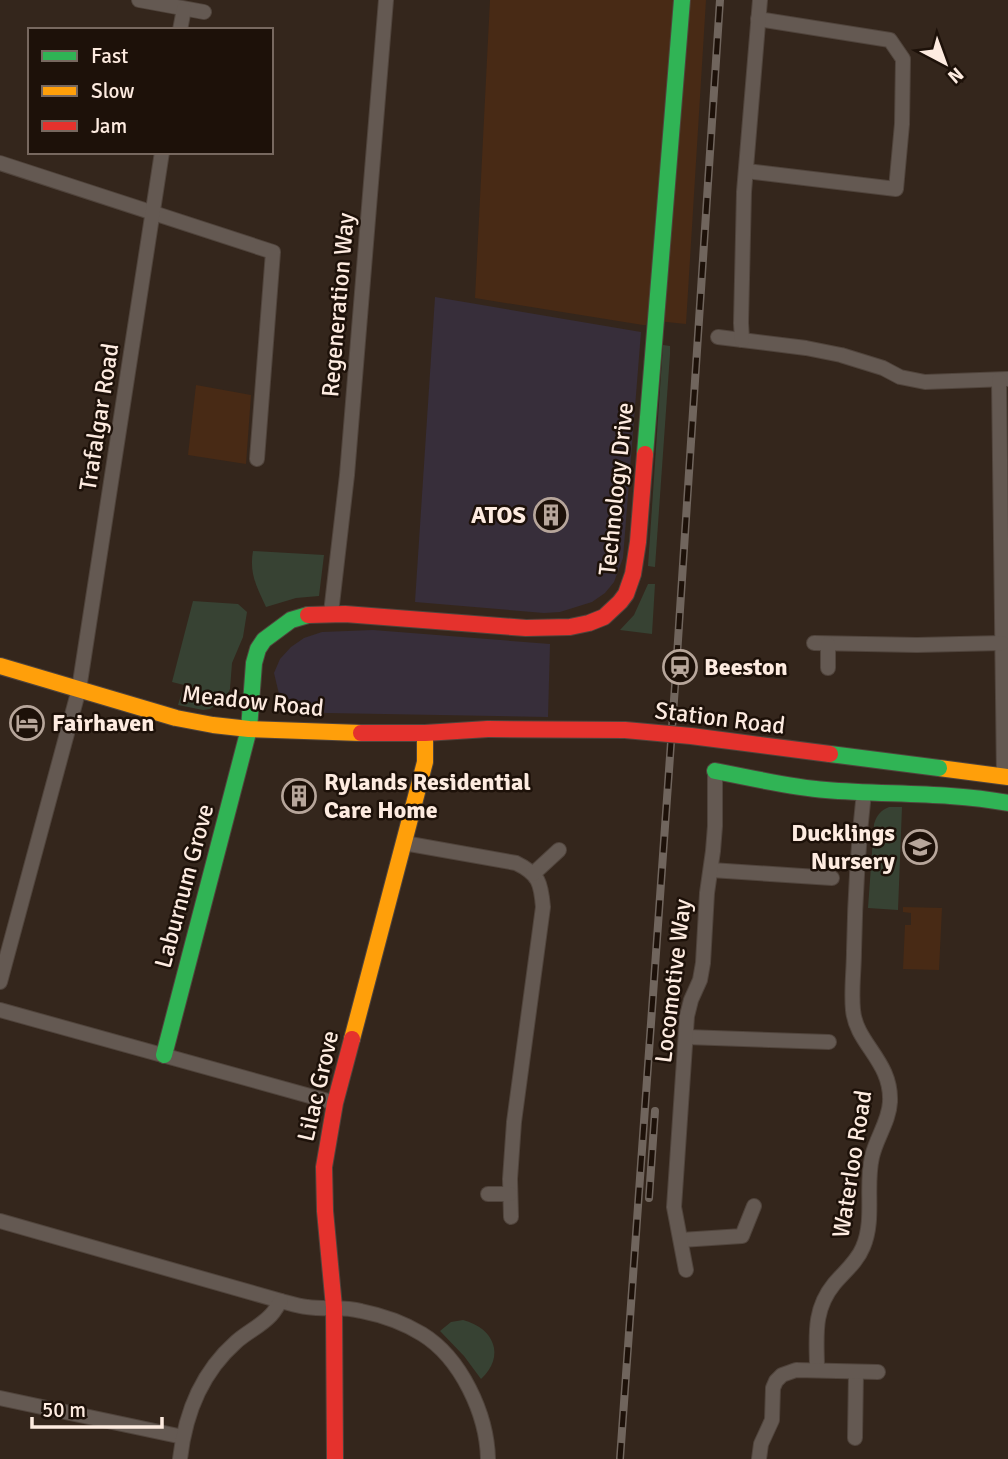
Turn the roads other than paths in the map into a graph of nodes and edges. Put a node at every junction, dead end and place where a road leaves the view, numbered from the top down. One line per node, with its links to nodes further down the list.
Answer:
1 (139, 0): 5 (street)
2 (386, 0): 17 (street, Regeneration Way)
3 (682, 0): 17 (street, Technology Drive)
4 (760, 0): 7 (street)
5 (184, 9): 6 (street); 8 (street)
6 (204, 12)
7 (758, 19): 11 (street); 11 (street)
8 (180, 28)
9 (162, 154): 12 (street, Trafalgar Road)
10 (0, 163): 12 (street)
11 (746, 171): 14 (street)
12 (153, 214): 16 (street); 21 (street, Trafalgar Road)
13 (718, 337): 14 (street)
14 (742, 340): 15 (street)
15 (1003, 379): 18 (street)
16 (257, 459)
17 (331, 613): 22 (street, Technology Drive)
18 (1002, 643): 20 (street); 25 (street)
19 (0, 666): 21 (street, Meadow Road)
20 (828, 668)
21 (79, 689): 22 (street, Meadow Road); 33 (street, Trafalgar Road)
22 (249, 729): 23 (street, Meadow Road); 37 (street, Laburnum Grove)
23 (425, 733): 25 (street, Station Road, bridge); 28 (street, Lilac Grove)
24 (715, 771): 26 (street); 30 (street, Locomotive Way)
25 (1006, 777)
26 (863, 792): 27 (street); 48 (street, Waterloo Road)
27 (1008, 803)
28 (404, 843): 31 (street); 38 (street, Lilac Grove)
29 (559, 850): 31 (street)
30 (711, 870): 32 (street); 35 (street, Locomotive Way)
31 (533, 874): 40 (street)
32 (832, 878)
33 (0, 982)
34 (0, 1010): 37 (street)
35 (686, 1037): 36 (street); 44 (street, Locomotive Way)
36 (829, 1042)
37 (164, 1055): 38 (street)
38 (335, 1103): 47 (street, Lilac Grove)
39 (488, 1194): 40 (street)
40 (510, 1194): 42 (street)
41 (754, 1206): 44 (street)
42 (511, 1217)
43 (0, 1221): 46 (street)
44 (681, 1240): 45 (street, Locomotive Way)
45 (687, 1270)
46 (281, 1301): 47 (street); 52 (street)
47 (334, 1307): 55 (street, Lilac Grove); 56 (street)
48 (817, 1370): 49 (street); 57 (street)
49 (856, 1372): 50 (street); 53 (street)
50 (877, 1372)
51 (0, 1398): 52 (street)
52 (183, 1437): 54 (street)
53 (855, 1438)
54 (180, 1459)
55 (335, 1459)
56 (488, 1459)
57 (759, 1459)

